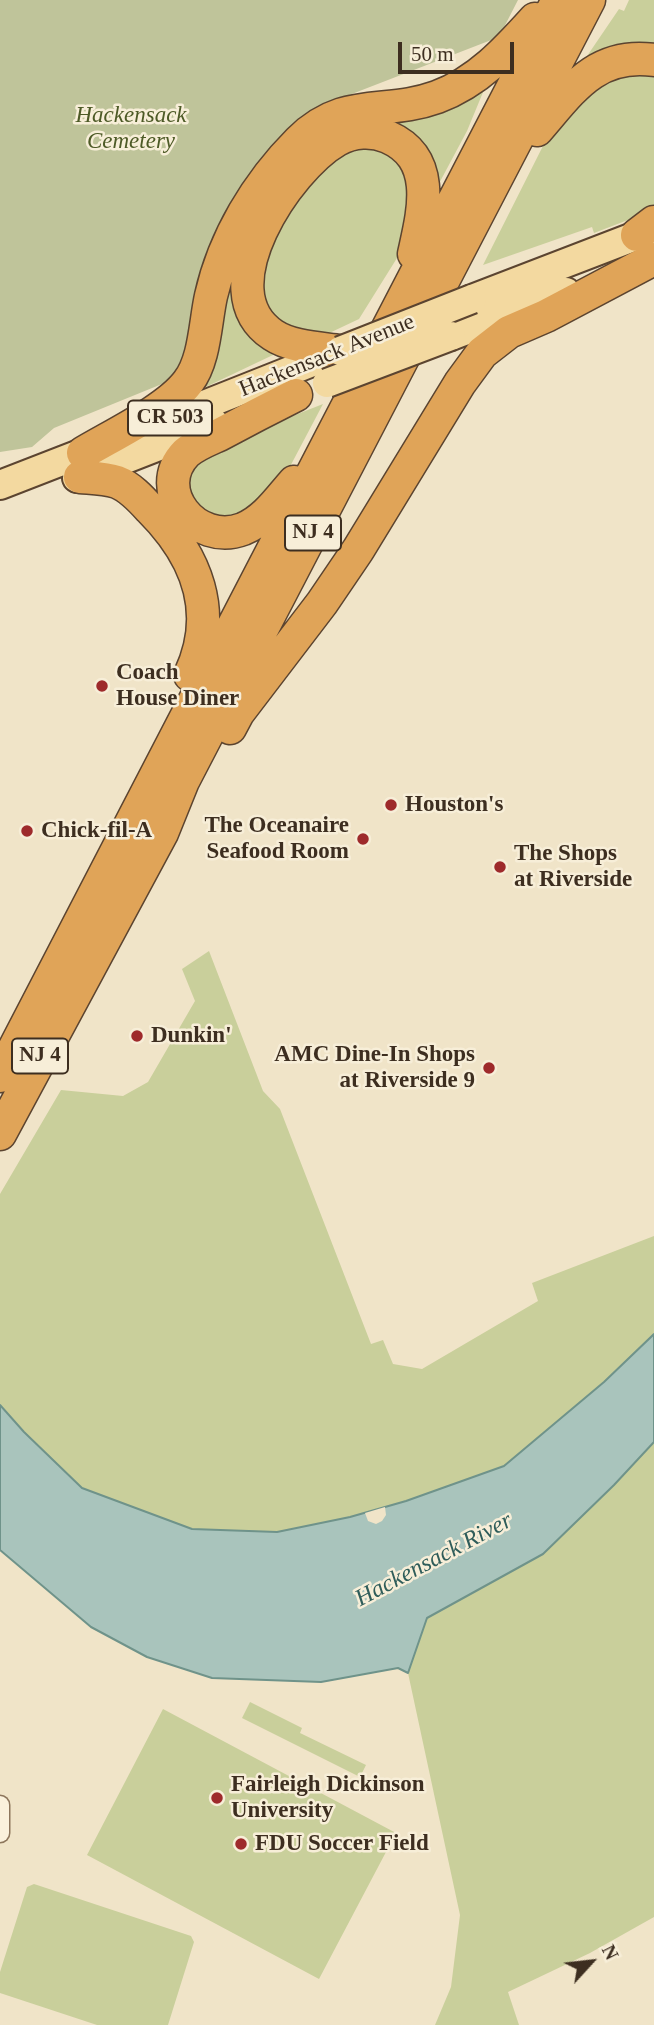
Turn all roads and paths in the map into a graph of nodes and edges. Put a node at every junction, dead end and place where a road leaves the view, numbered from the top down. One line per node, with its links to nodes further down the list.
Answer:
1 (553, 0): 11 (highway)
2 (558, 0): 7 (highway, NJ 4)
3 (589, 0): 5 (highway, NJ 4)
4 (654, 60): 5 (highway)
5 (501, 170): 15 (highway, NJ 4)
6 (651, 240): 8 (main road, Hackensack Avenue / CR 503, bridge); 9 (main road, Hackensack Avenue / CR 503, bridge); 15 (highway)
7 (407, 290): 8 (highway); 10 (highway, NJ 4)
8 (340, 351): 11 (main road, Hackensack Avenue / CR 503)
9 (296, 395): 10 (highway); 11 (main road, Hackensack Avenue / CR 503)
10 (328, 440): 14 (highway, NJ 4)
11 (82, 465): 12 (main road, Hackensack Avenue / CR 503); 13 (main road, Hackensack Avenue / CR 503); 14 (highway)
12 (0, 485)
13 (0, 494)
14 (160, 767): 16 (highway, NJ 4)
15 (162, 833): 17 (highway, NJ 4)
16 (0, 1076)
17 (0, 1134)
18 (0, 1805): 19 (street)
19 (0, 1833)

